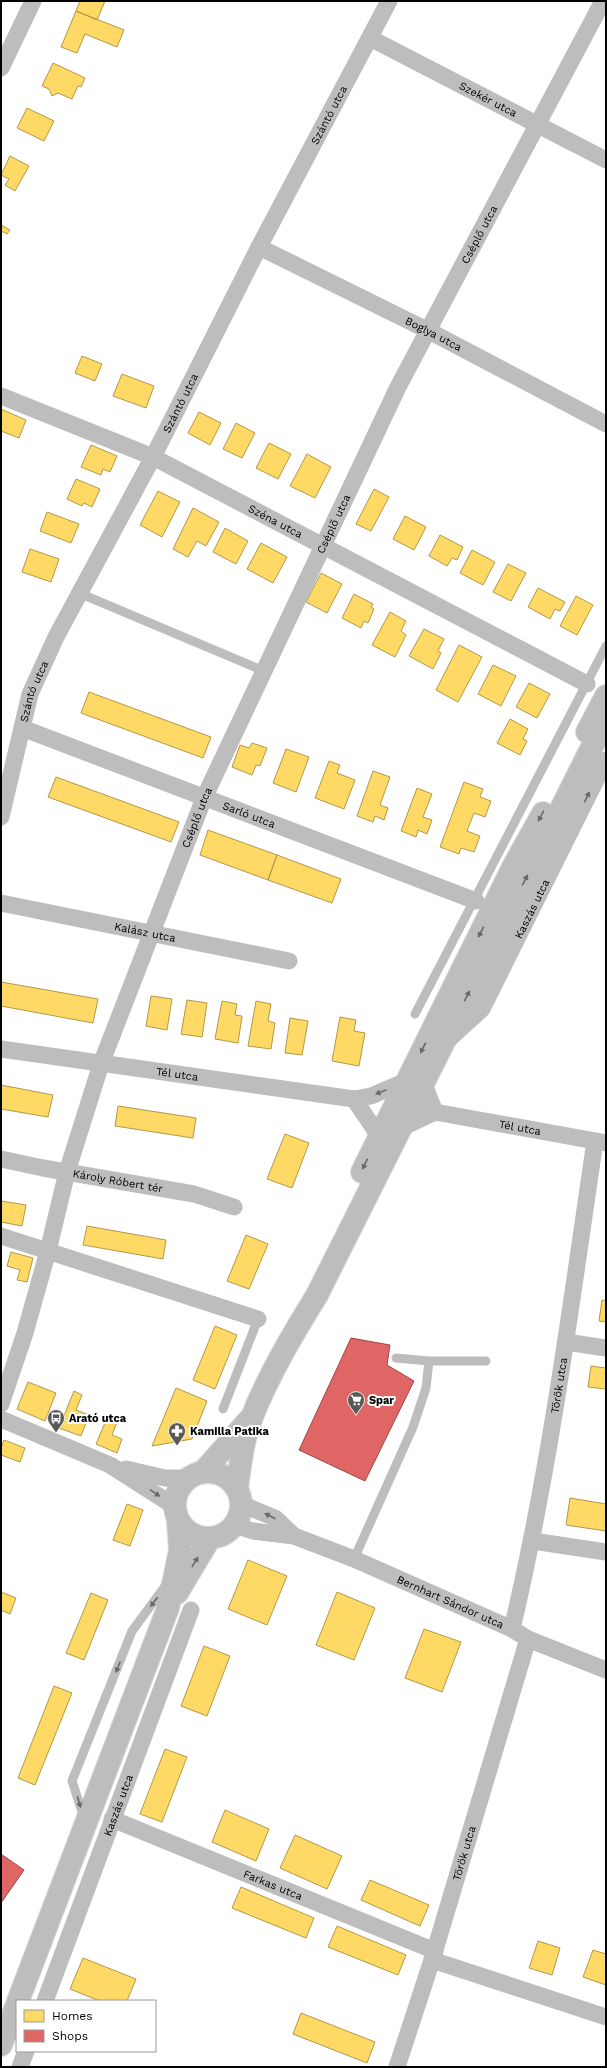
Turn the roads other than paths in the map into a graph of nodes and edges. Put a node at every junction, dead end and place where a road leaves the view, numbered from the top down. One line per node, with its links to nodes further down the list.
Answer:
1 (33, 1): 5 (street)
2 (389, 1): 4 (street, Szántó utca)
3 (603, 1): 6 (street, Cséplő utca)
4 (370, 38): 6 (street, Szekér utca); 8 (street, Szántó utca)
5 (1, 68)
6 (538, 126): 7 (street, Szekér utca); 9 (street, Cséplő utca)
7 (606, 160)
8 (259, 247): 9 (street, Boglya utca); 12 (street, Szántó utca)
9 (429, 331): 11 (street, Boglya utca); 13 (street, Cséplő utca)
10 (1, 396): 12 (street, Széna utca)
11 (606, 424)
12 (153, 457): 13 (street, Széna utca); 14 (street, Szántó utca)
13 (323, 547): 16 (street, Cséplő utca); 17 (street, Széna utca)
14 (79, 593): 16 (lane); 20 (street, Szántó utca)
15 (606, 646): 17 (lane)
16 (264, 671): 22 (street, Cséplő utca)
17 (586, 684): 24 (lane)
18 (606, 696): 32 (main road, one-way to 32)
19 (606, 719): 29 (main road, one-way to 19)
20 (22, 728): 22 (street, Sarló utca); 23 (street, Szántó utca)
21 (606, 760): 29 (street, Kaszás utca, one-way to 21)
22 (204, 798): 24 (street, Sarló utca); 26 (street, Cséplő utca)
23 (1, 817)
24 (476, 901): 28 (lane)
25 (1, 903): 26 (street, Kalász utca)
26 (151, 933): 27 (street, Kalász utca); 31 (street, Cséplő utca)
27 (289, 961)
28 (415, 1014)
29 (442, 1046): 32 (main road)
30 (1, 1049): 31 (street, Tél utca)
31 (101, 1064): 33 (street, Tél utca); 39 (street)
32 (415, 1081): 33 (street, Tél utca, one-way to 33); 34 (street); 35 (main road); 36 (main road)
33 (354, 1099): 36 (street)
34 (435, 1112): 35 (street); 37 (street, Tél utca)
35 (401, 1128): 44 (main road)
36 (379, 1136): 44 (main road, one-way to 44)
37 (600, 1142): 45 (street, Török utca)
38 (1, 1159): 39 (street, Károly Róbert tér)
39 (67, 1172): 40 (street, Károly Róbert tér); 42 (street)
40 (234, 1207)
41 (1, 1236): 42 (street)
42 (48, 1252): 43 (street); 50 (street)
43 (258, 1320): 51 (lane)
44 (289, 1341): 52 (main road)
45 (566, 1342): 46 (street); 61 (street, Török utca)
46 (606, 1348)
47 (396, 1358): 48 (lane)
48 (429, 1361): 49 (lane); 63 (lane)
49 (486, 1361)
50 (1, 1404)
51 (223, 1409)
52 (251, 1418): 55 (main road); 56 (main road)
53 (1, 1419): 54 (street)
54 (110, 1465): 55 (street); 57 (street, one-way to 57)
55 (195, 1475): 56 (main road); 57 (main road)
56 (239, 1496): 58 (main road); 59 (street, Bernhart Sándor utca, one-way to 56)
57 (176, 1514): 60 (main road); 64 (main road)
58 (234, 1525): 59 (street, Bernhart Sándor utca); 60 (main road)
59 (294, 1536): 63 (street, Bernhart Sándor utca)
60 (210, 1538): 65 (main road, one-way to 60)
61 (533, 1541): 62 (street); 67 (street, Török utca)
62 (606, 1552)
63 (354, 1559): 67 (street, Bernhart Sándor utca)
64 (176, 1572): 65 (main road); 71 (lane, one-way to 71)
65 (168, 1608): 71 (main road)
66 (191, 1610): 70 (street, Kaszás utca)
67 (512, 1629): 68 (street, Bernhart Sándor utca)
68 (528, 1639): 69 (street, Bernhart Sándor utca); 72 (street, Török utca)
69 (606, 1670)
70 (112, 1819): 72 (street, Farkas utca); 74 (street, Kaszás utca)
71 (85, 1823): 73 (main road)
72 (434, 1955): 76 (street, Farkas utca); 80 (street, Török utca)
73 (18, 2000)
74 (44, 2000)
75 (16, 2007): 77 (main road)
76 (606, 2017)
77 (1, 2045)
78 (26, 2052): 79 (street)
79 (20, 2067)
80 (397, 2067)

